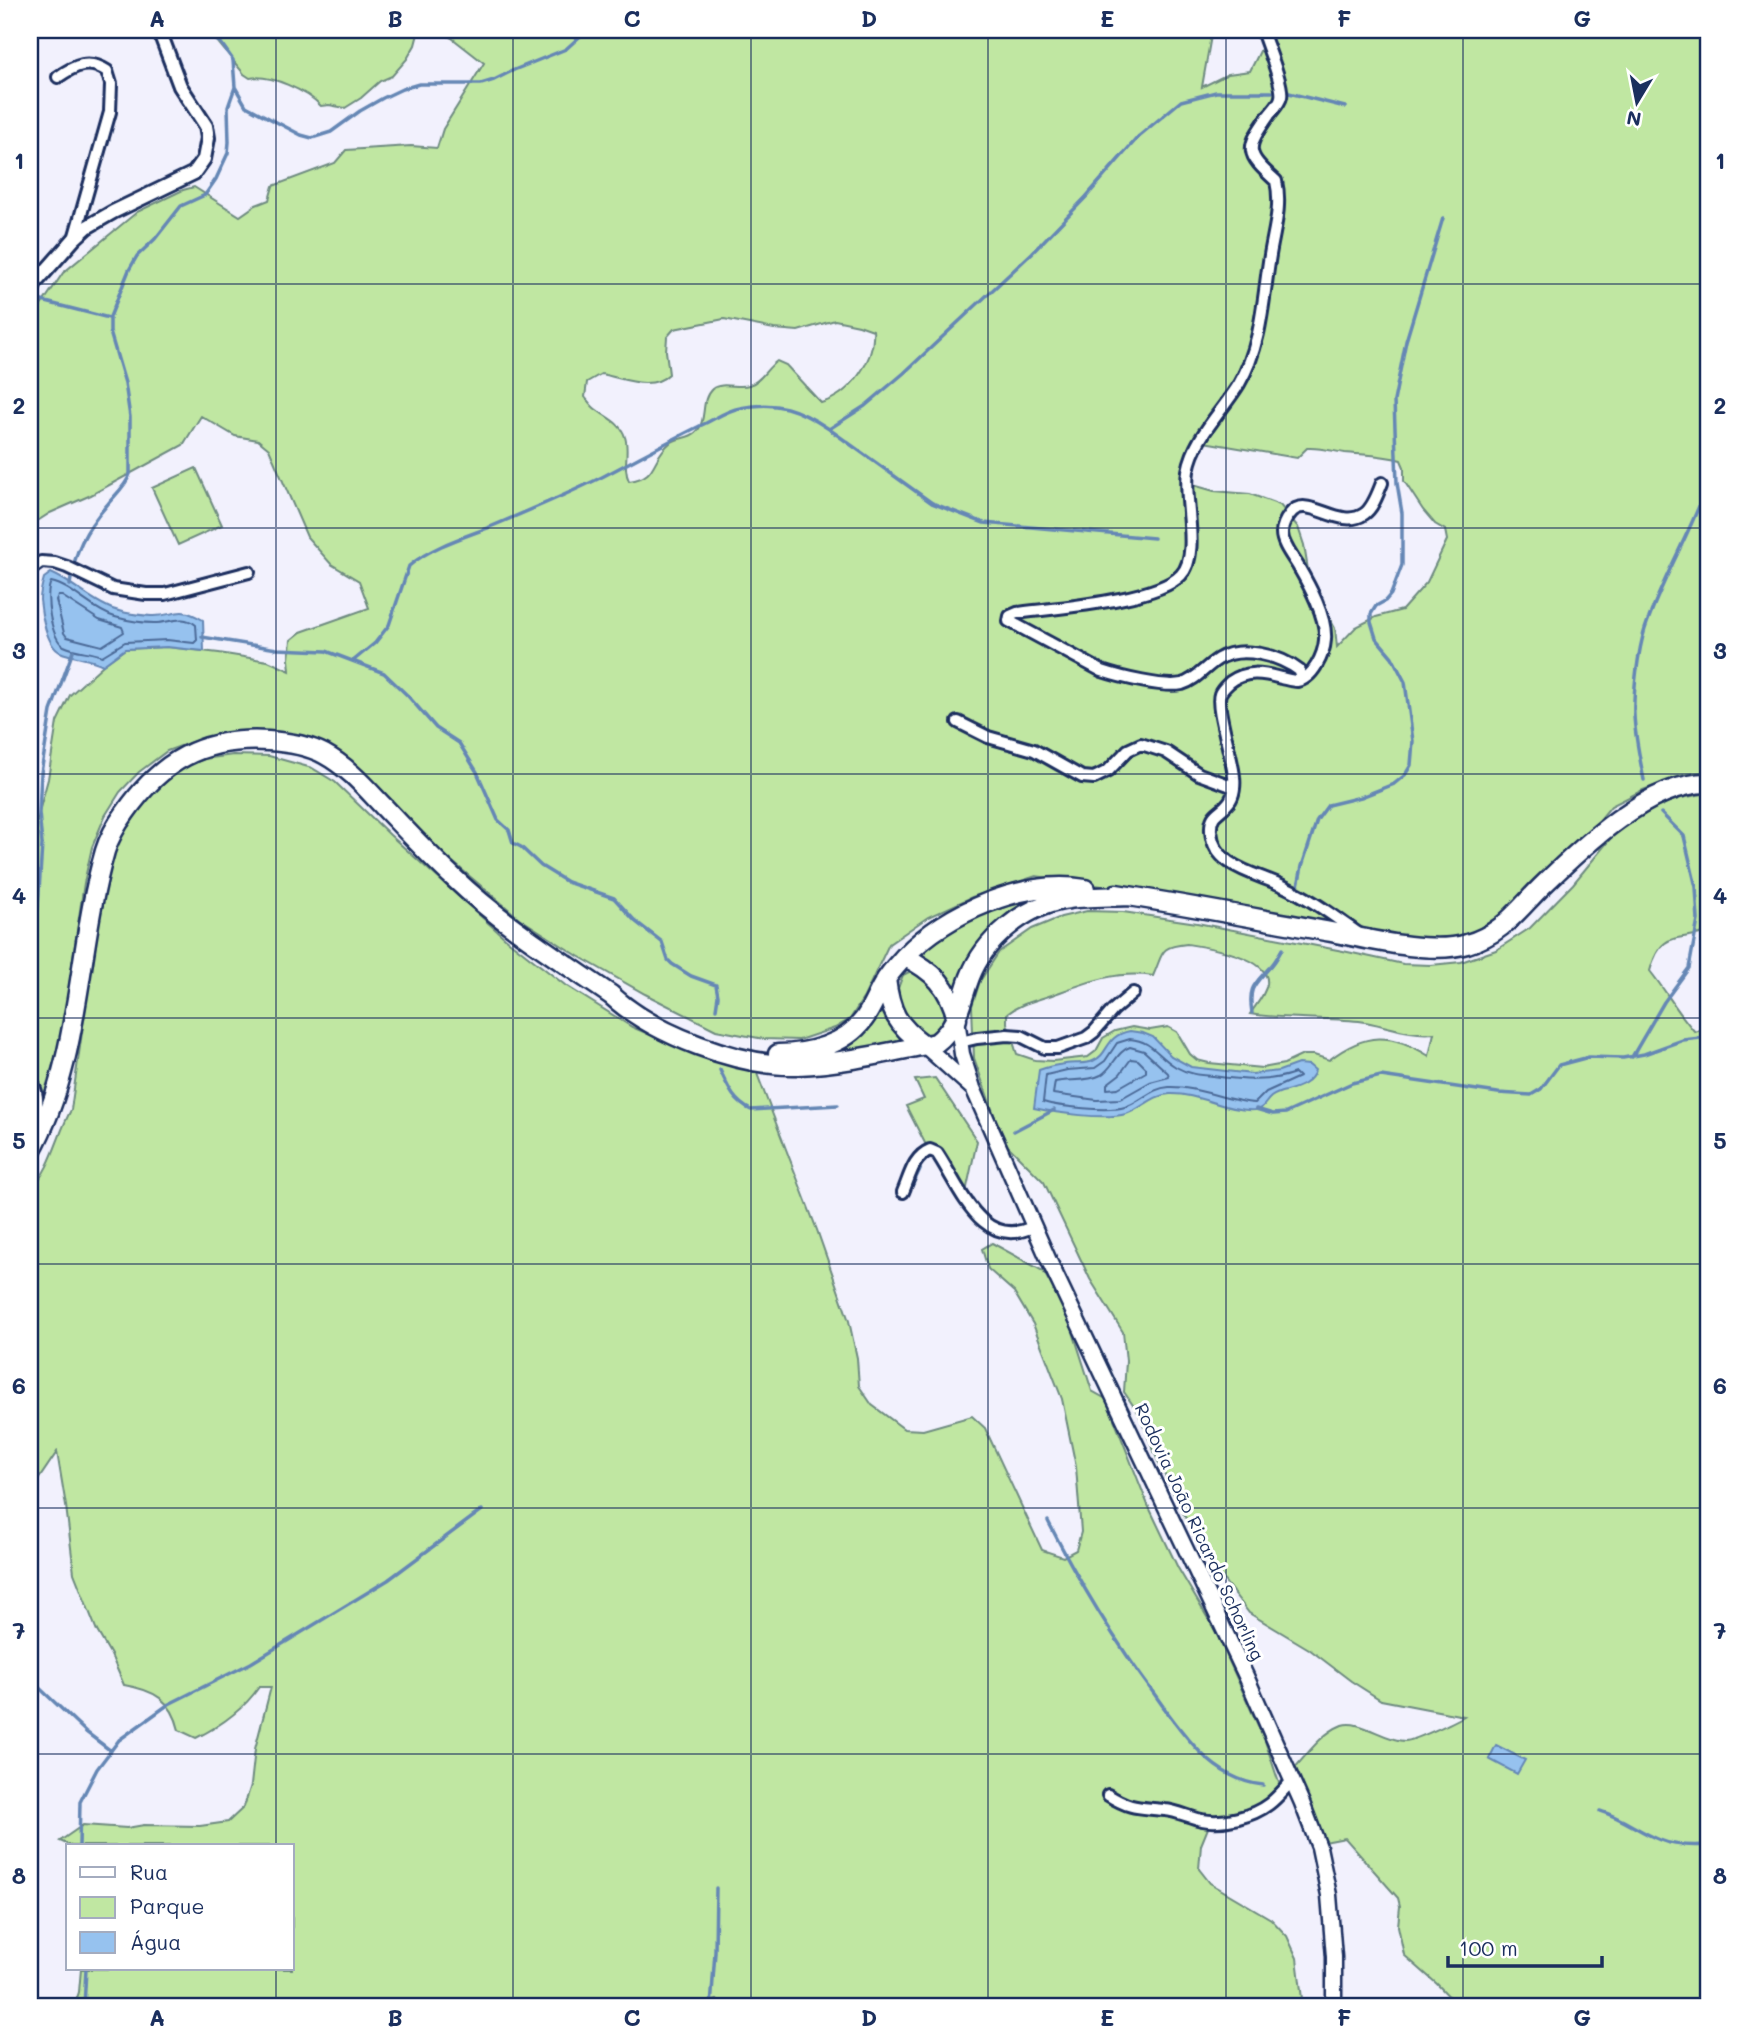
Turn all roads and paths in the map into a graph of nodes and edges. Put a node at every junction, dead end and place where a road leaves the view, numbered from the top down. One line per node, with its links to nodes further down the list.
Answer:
1 (159, 30): 4 (street)
2 (1262, 30): 9 (street)
3 (58, 77): 4 (street)
4 (74, 239): 5 (street)
5 (30, 293)
6 (1382, 483): 9 (street)
7 (30, 569): 8 (street)
8 (249, 572)
9 (1301, 679): 12 (street)
10 (958, 722): 12 (street)
11 (1709, 783): 14 (highway)
12 (1234, 787): 14 (street)
13 (1128, 895): 14 (highway); 15 (highway); 19 (highway)
14 (1367, 939)
15 (905, 957): 16 (highway); 19 (highway)
16 (886, 979): 18 (highway); 21 (highway)
17 (1133, 993): 20 (street)
18 (611, 995): 21 (highway); 25 (highway)
19 (957, 1018): 20 (main road, Rodovia João Ricardo Schorling); 21 (highway)
20 (960, 1042): 23 (main road, Rodovia João Ricardo Schorling)
21 (924, 1045): 23 (main road, Rodovia João Ricardo Schorling)
22 (30, 1080): 24 (street)
23 (973, 1088): 27 (main road, Rodovia João Ricardo Schorling)
24 (30, 1127)
25 (30, 1153)
26 (903, 1192): 27 (street)
27 (1034, 1226): 28 (main road, Rodovia João Ricardo Schorling)
28 (1293, 1781): 29 (street); 30 (main road, Rodovia João Ricardo Schorling)
29 (1108, 1795)
30 (1334, 2007)

